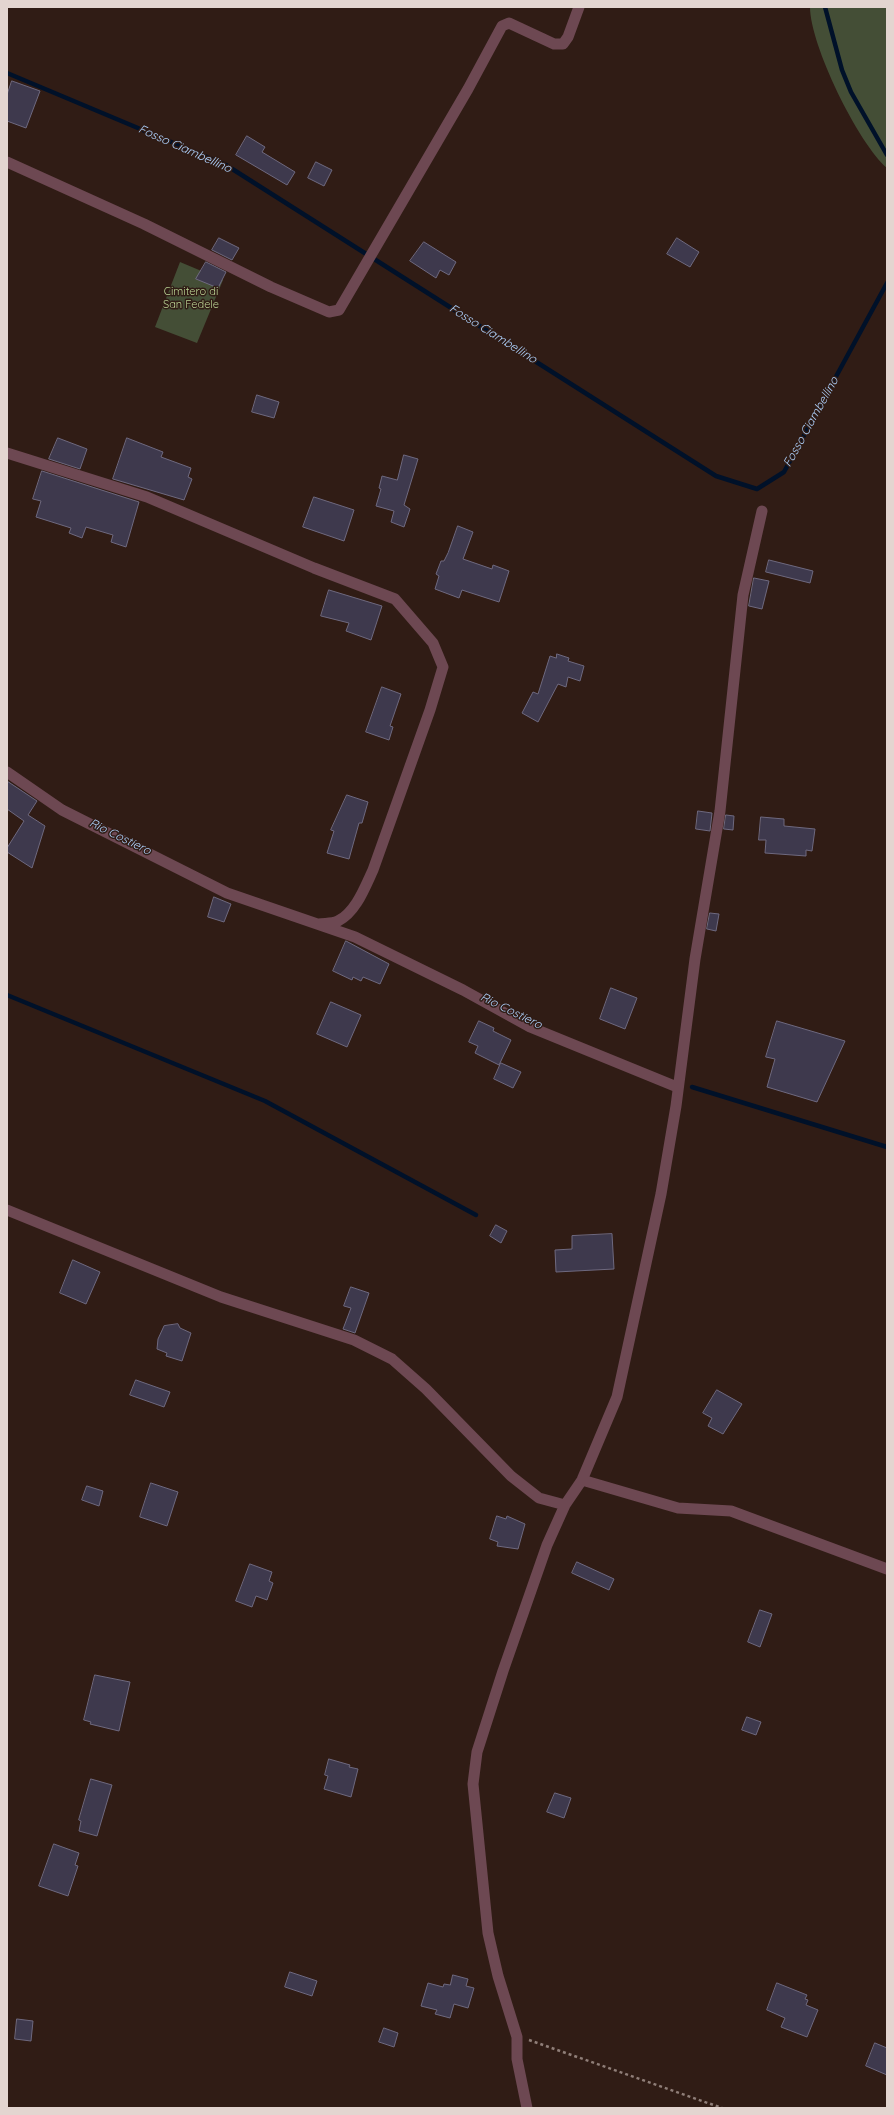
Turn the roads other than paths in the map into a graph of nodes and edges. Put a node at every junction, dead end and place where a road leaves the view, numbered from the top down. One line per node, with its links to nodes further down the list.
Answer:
1 (579, 7): 2 (street)
2 (7, 162)
3 (7, 453): 6 (street)
4 (762, 511): 7 (street)
5 (7, 772): 6 (street)
6 (319, 924): 7 (street)
7 (677, 1087): 9 (street)
8 (7, 1210): 10 (street)
9 (582, 1480): 10 (street); 11 (street)
10 (565, 1505): 12 (street)
11 (887, 1570)
12 (527, 2108)

